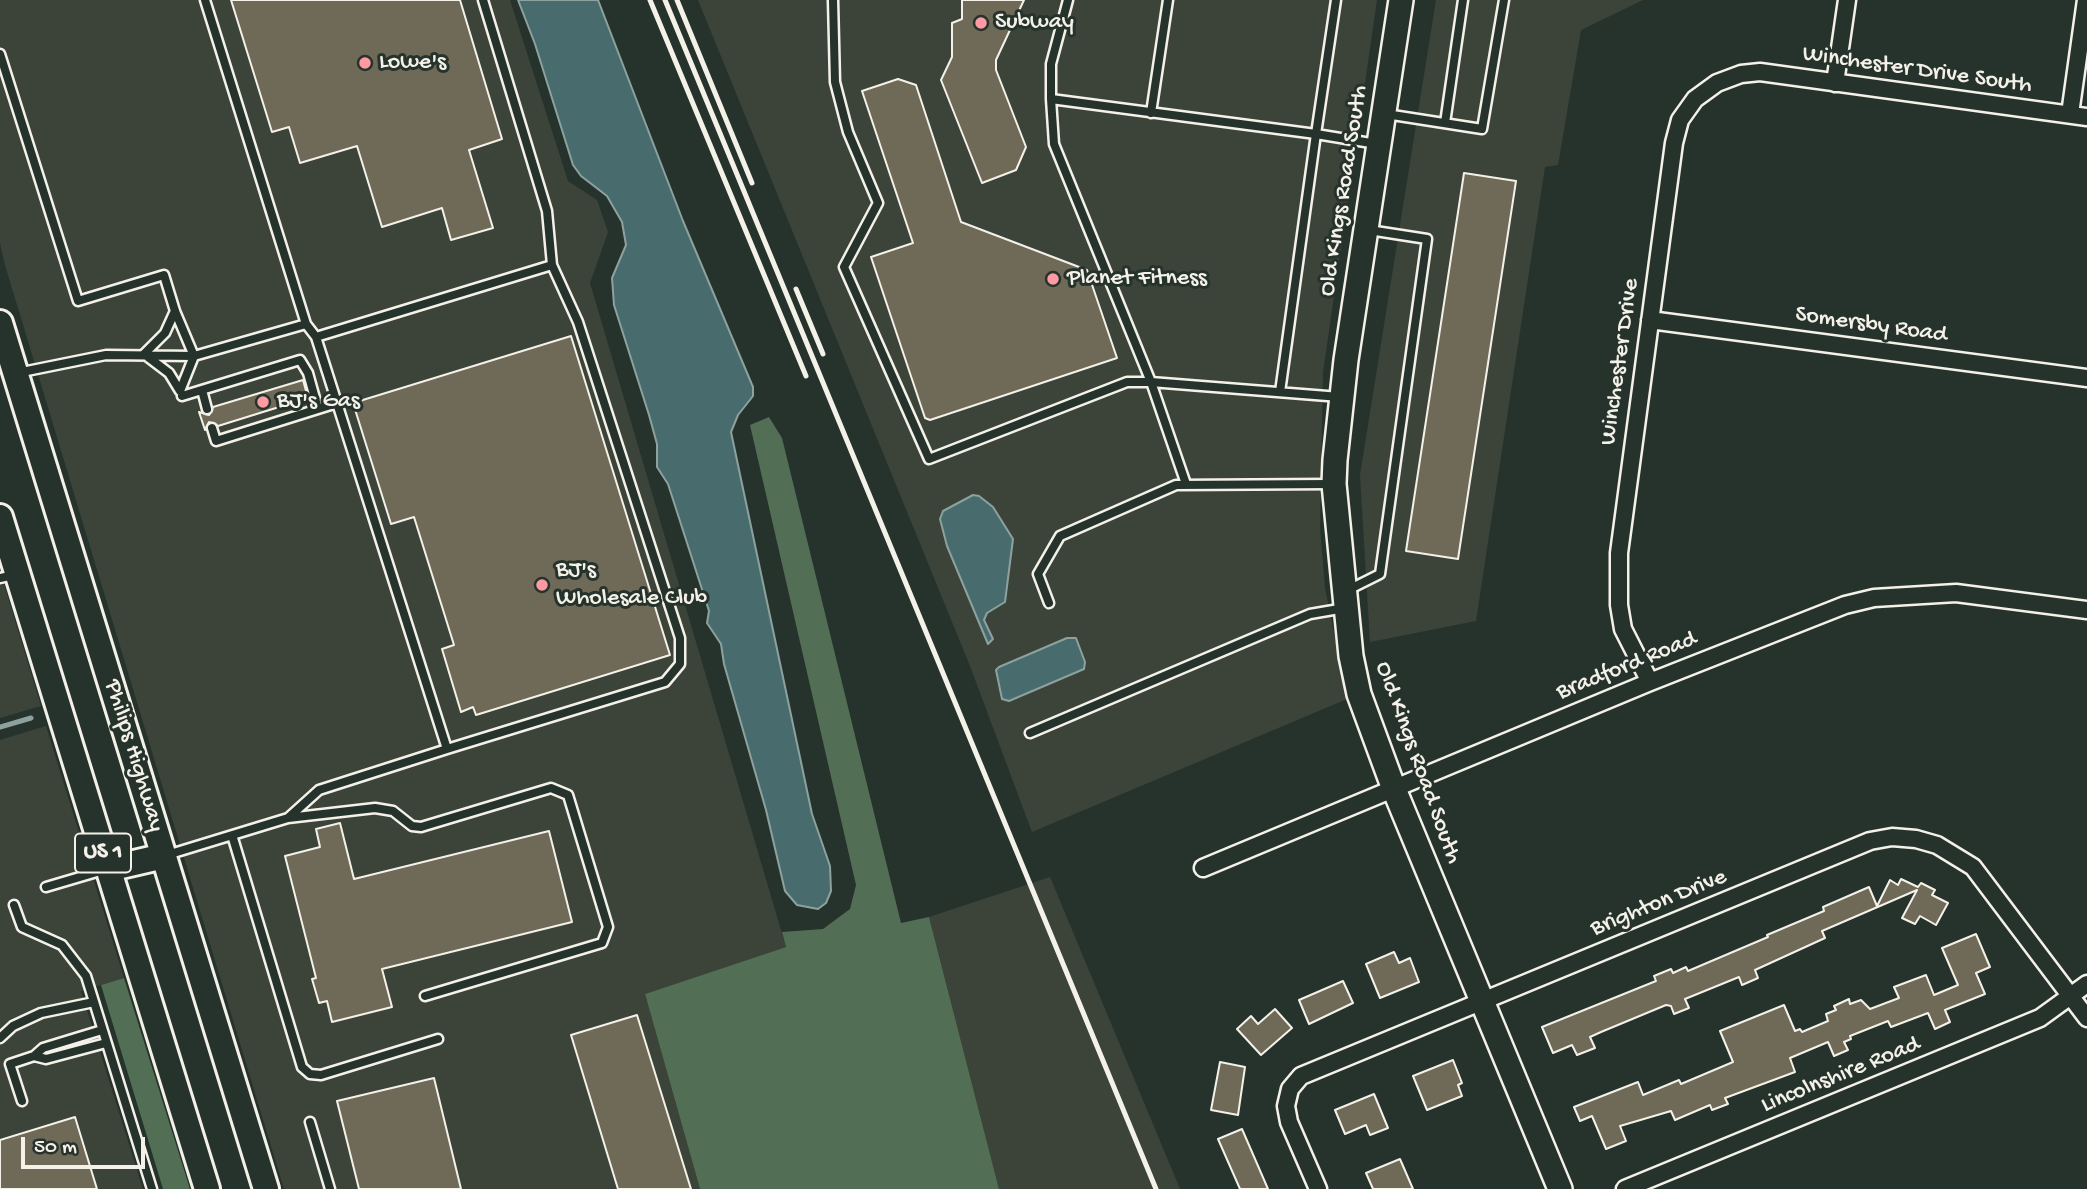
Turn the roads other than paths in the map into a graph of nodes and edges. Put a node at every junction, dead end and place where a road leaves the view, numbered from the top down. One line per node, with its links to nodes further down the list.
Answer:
1 (205, 0): 28 (lane)
2 (484, 0): 24 (lane)
3 (834, 0): 34 (lane)
4 (1068, 0): 15 (lane)
5 (1168, 0): 16 (lane)
6 (1336, 0): 21 (lane)
7 (1401, 0): 17 (street, Old Kings Road South)
8 (1463, 0): 20 (lane)
9 (1504, 0): 20 (lane)
10 (1847, 0): 14 (street)
11 (2086, 0): 18 (street)
12 (0, 54): 25 (lane)
13 (1741, 74): 14 (street, Winchester Drive South); 26 (street, Winchester Drive)
14 (1835, 83): 18 (street, Winchester Drive South)
15 (1051, 99): 16 (lane); 34 (lane)
16 (1151, 113): 21 (lane)
17 (1383, 113): 20 (lane); 22 (street, Old Kings Road South)
18 (2070, 114): 19 (street, Winchester Drive South)
19 (2087, 117)
20 (1445, 123)
21 (1316, 134): 22 (lane); 36 (lane)
22 (1378, 145): 23 (street, Old Kings Road South)
23 (1366, 229): 38 (street, Old Kings Road South); 47 (lane)
24 (552, 265): 29 (lane); 52 (lane)
25 (175, 311): 30 (lane); 31 (lane)
26 (1650, 320): 33 (street, Somersby Road); 50 (street, Winchester Drive)
27 (0, 323): 32 (main road, Philips Highway / US 1)
28 (306, 324): 29 (lane); 31 (lane)
29 (316, 337): 39 (lane)
30 (144, 354): 31 (lane); 31 (lane); 32 (lane)
31 (194, 356)
32 (8, 376): 56 (main road, Philips Highway / US 1)
33 (2087, 378)
34 (1151, 382): 36 (lane); 43 (lane)
35 (202, 390): 37 (lane); 40 (lane); 41 (lane)
36 (1280, 392): 38 (lane)
37 (182, 396)
38 (1342, 398): 44 (street, Old Kings Road South)
39 (337, 403): 41 (lane); 52 (lane)
40 (207, 409)
41 (318, 409): 42 (lane)
42 (212, 428)
43 (1186, 484): 44 (lane); 48 (lane)
44 (1334, 484): 47 (street, Old Kings Road South)
45 (0, 517): 46 (main road, US 1)
46 (9, 576): 57 (main road, US 1)
47 (1344, 600): 51 (lane); 53 (street, Old Kings Road South)
48 (1049, 603)
49 (2087, 610): 50 (street, Bradford Road)
50 (1650, 682): 53 (street, Bradford Road)
51 (1030, 733)
52 (447, 749): 54 (lane)
53 (1394, 789): 58 (street, Bradford Road); 65 (street, Old Kings Road South)
54 (288, 818): 55 (lane); 62 (lane)
55 (232, 835): 56 (lane); 69 (lane)
56 (164, 856): 57 (main road); 76 (main road, Philips Highway / US 1)
57 (108, 869): 59 (lane); 75 (main road, US 1)
58 (1203, 869)
59 (46, 887)
60 (14, 905): 64 (lane)
61 (2087, 984): 63 (street, Lincolnshire Road)
62 (425, 996)
63 (2071, 998): 65 (street, Brighton Drive); 66 (street, Brighton Drive); 80 (street, Lincolnshire Road)
64 (94, 1002): 67 (lane); 68 (lane)
65 (1482, 1002): 78 (street, Brighton Drive); 79 (street, Old Kings Road South)
66 (2087, 1018)
67 (102, 1030): 70 (lane); 71 (lane)
68 (0, 1038)
69 (438, 1039)
70 (106, 1043): 71 (lane); 74 (lane)
71 (34, 1056): 72 (lane)
72 (22, 1101)
73 (310, 1122): 77 (lane)
74 (152, 1189)
75 (207, 1189)
76 (266, 1189)
77 (330, 1189)
78 (1318, 1189)
79 (1560, 1189)
80 (1625, 1189)

